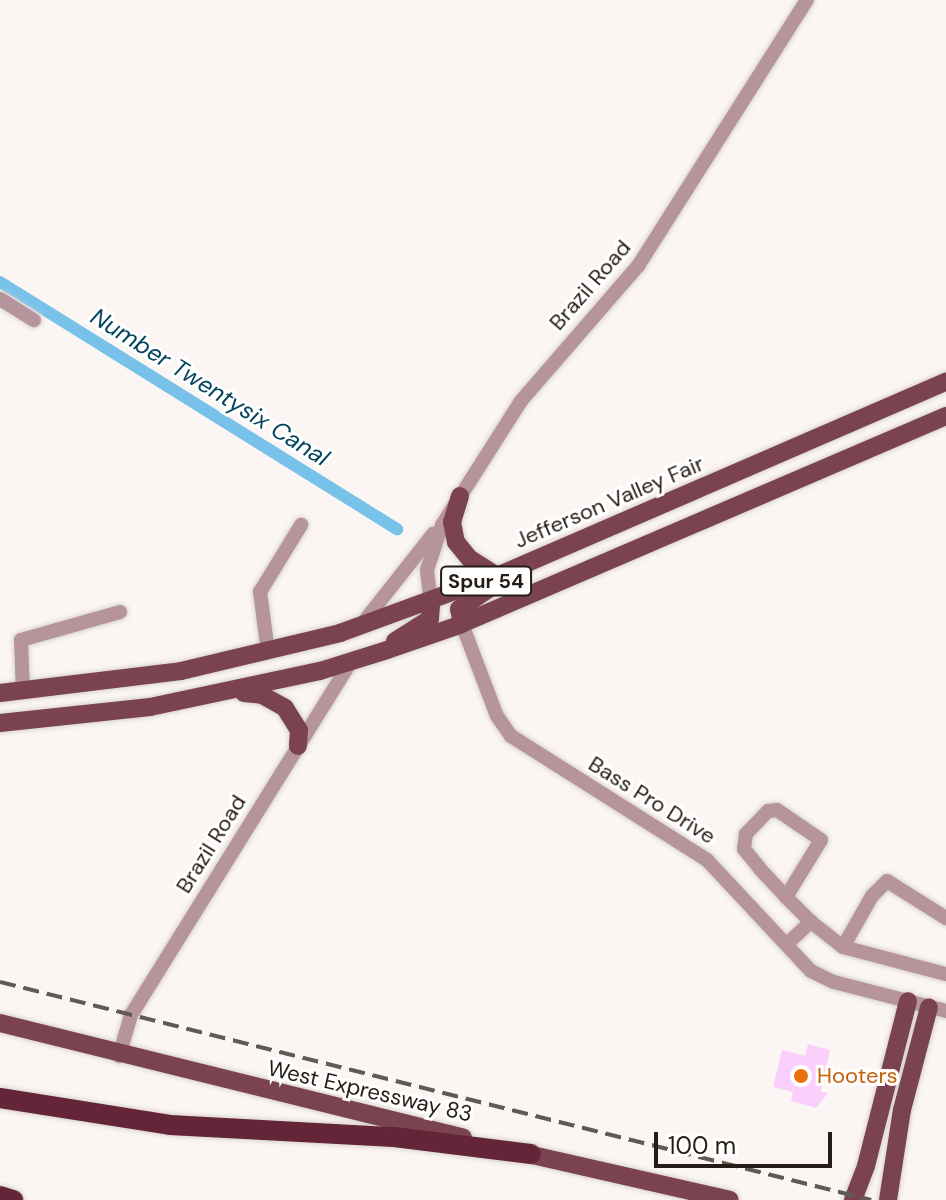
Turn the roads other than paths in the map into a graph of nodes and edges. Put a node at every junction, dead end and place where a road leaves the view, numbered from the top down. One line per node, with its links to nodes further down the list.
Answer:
1 (807, 0): 6 (street, Brazil Road)
2 (0, 299): 3 (street)
3 (34, 320)
4 (946, 382): 9 (main road, Jefferson Valley Fair / Spur 54)
5 (946, 416): 13 (main road, Spur 54)
6 (460, 496): 8 (street, Brazil Road); 10 (main road)
7 (301, 525): 15 (street)
8 (442, 525): 11 (street, Brazil Road); 14 (street)
9 (517, 568): 10 (main road, Jefferson Valley Fair / Spur 54); 13 (main road)
10 (497, 576): 11 (main road, Jefferson Valley Fair / Spur 54)
11 (431, 603): 14 (main road, Jefferson Valley Fair / Spur 54); 16 (main road)
12 (120, 612): 18 (street)
13 (462, 624): 16 (main road, Spur 54); 26 (street, Bass Pro Drive)
14 (361, 626): 15 (main road, Jefferson Valley Fair / Spur 54)
15 (268, 652): 18 (main road, Jefferson Valley Fair / Spur 54)
16 (376, 654): 17 (main road, Spur 54)
17 (351, 661): 20 (main road, Spur 54); 22 (street, Brazil Road)
18 (23, 692): 19 (main road, Jefferson Valley Fair / Spur 54)
19 (0, 693)
20 (221, 693): 21 (main road, Spur 54); 22 (main road)
21 (0, 723)
22 (298, 746): 32 (street, Brazil Road)
23 (786, 897): 23 (street); 25 (street)
24 (946, 918): 27 (street)
25 (811, 922): 26 (street); 27 (street)
26 (787, 944): 29 (street, Bass Pro Drive)
27 (843, 947): 28 (street)
28 (946, 974)
29 (908, 1001): 30 (street, Bass Pro Drive); 38 (main road)
30 (938, 1009): 39 (main road)
31 (0, 1023): 32 (main road, West Expressway 83)
32 (119, 1056): 34 (main road, West Expressway 83)
33 (0, 1098): 34 (highway)
34 (531, 1154): 37 (main road, West Expressway 83)
35 (0, 1196): 36 (highway)
36 (13, 1200)
37 (730, 1200)
38 (853, 1200)
39 (888, 1200)

